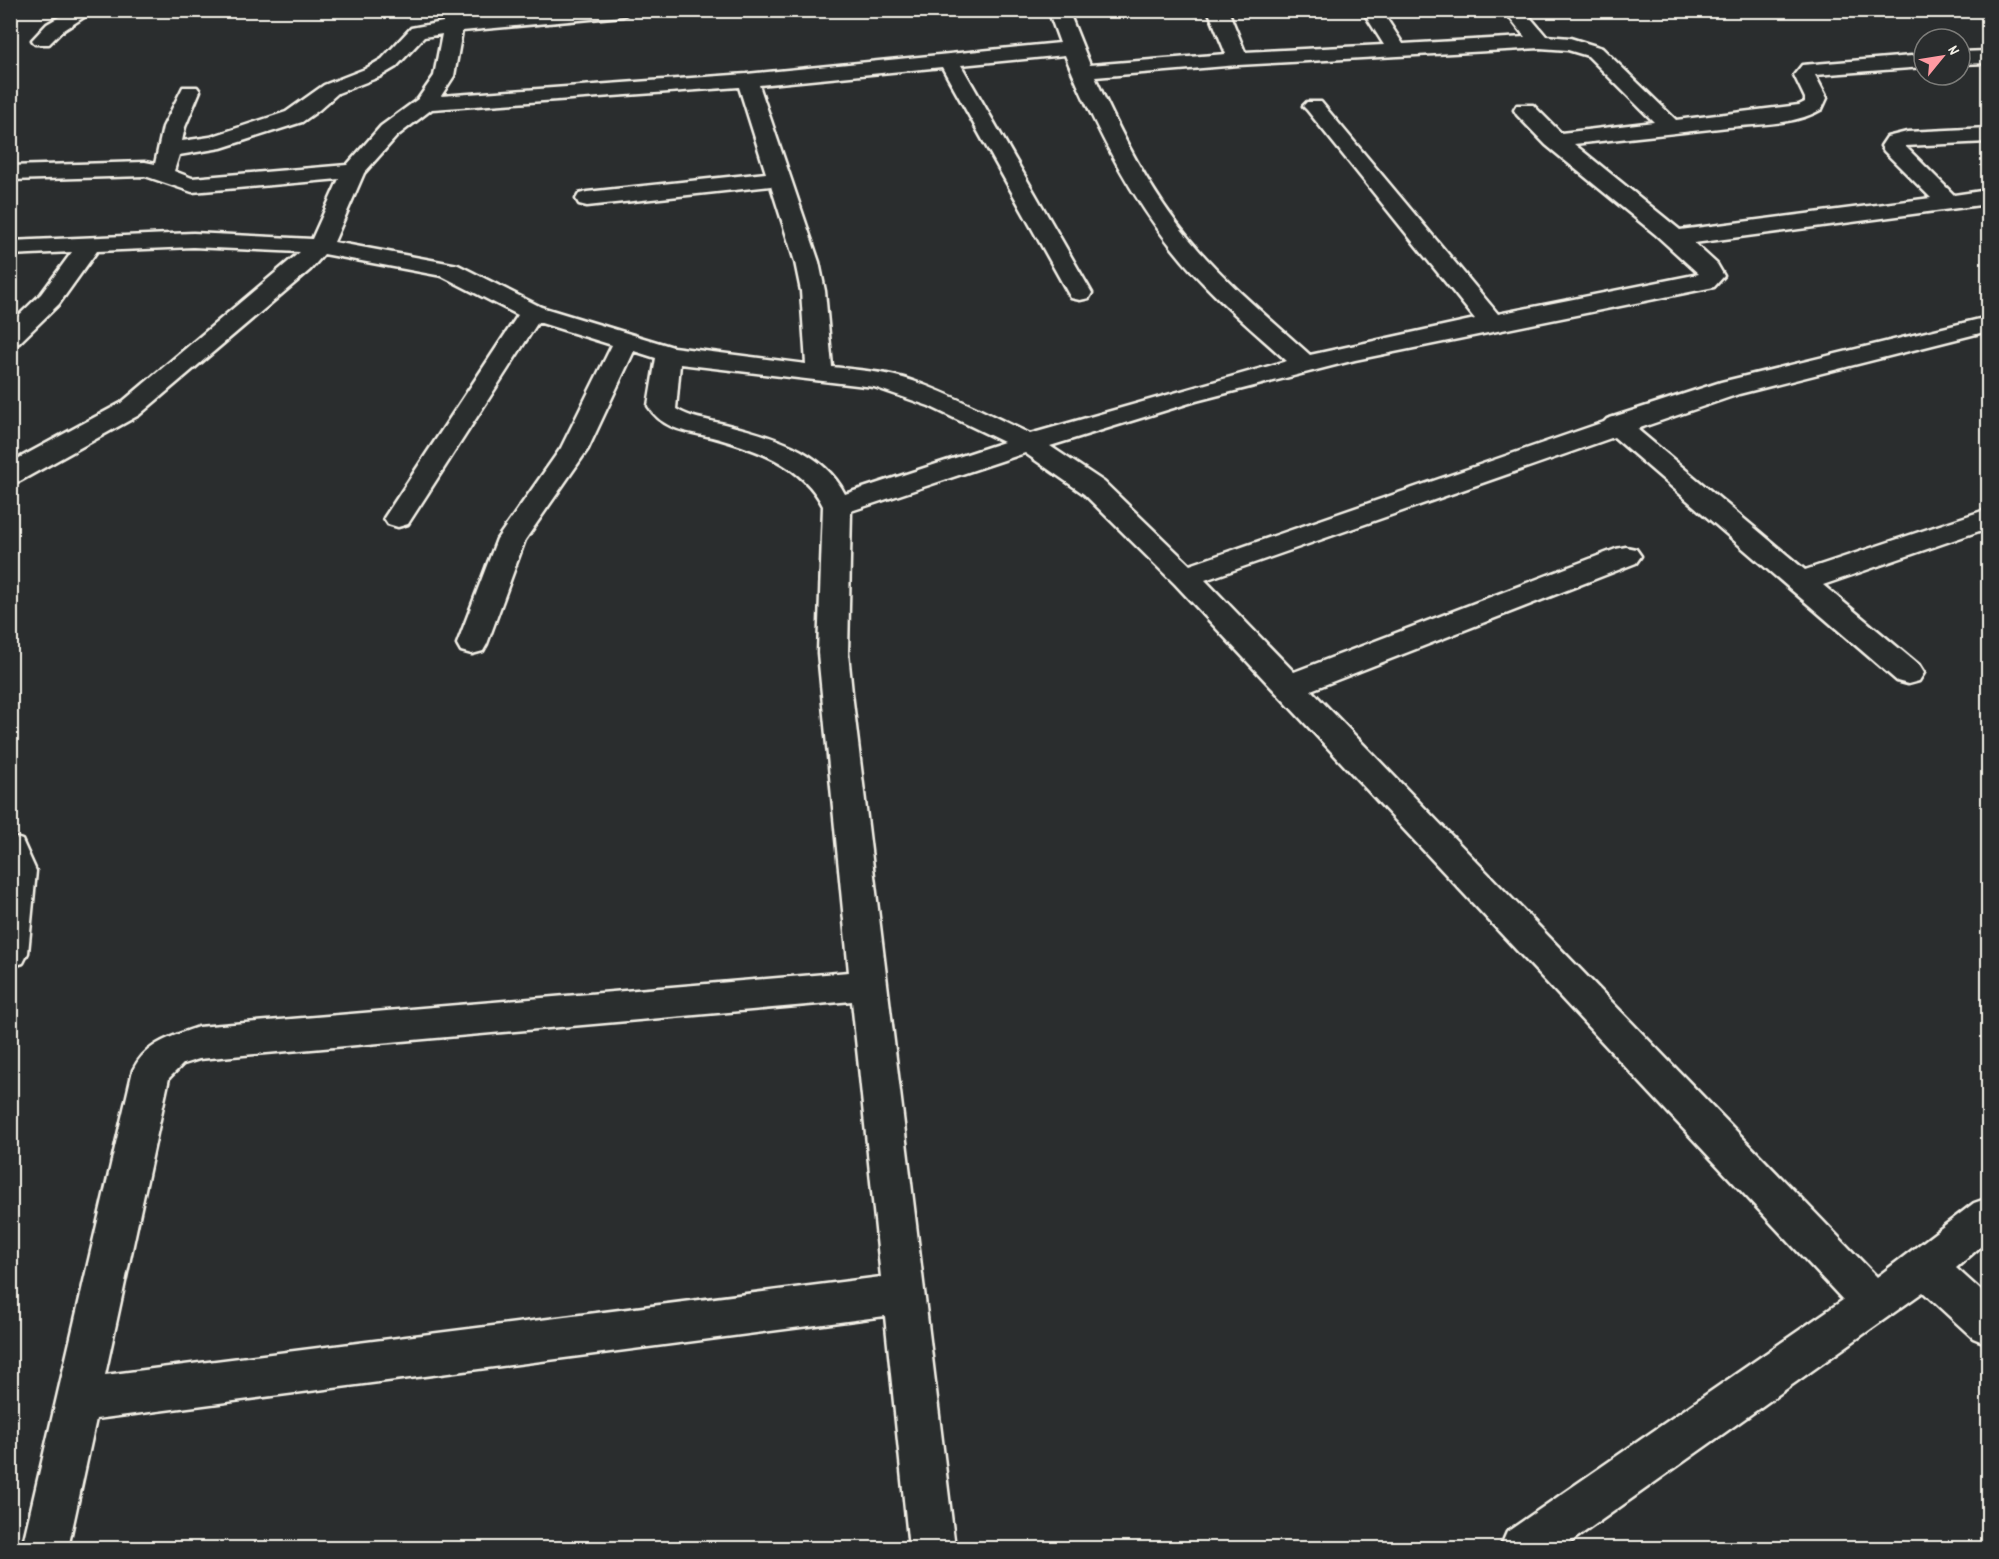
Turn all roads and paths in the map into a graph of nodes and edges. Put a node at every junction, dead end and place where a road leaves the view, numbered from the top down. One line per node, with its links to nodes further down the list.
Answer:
1 (86, 10): 8 (street)
2 (623, 10): 7 (street)
3 (1058, 10): 10 (street)
4 (1218, 10): 14 (street)
5 (1371, 10): 11 (street)
6 (1513, 10): 9 (street)
7 (453, 18): 20 (street); 26 (street)
8 (42, 40)
9 (1540, 42): 11 (street); 23 (street)
10 (1072, 48): 15 (street); 17 (street)
11 (1398, 51): 14 (street)
12 (1989, 57): 13 (street)
13 (1972, 58)
14 (1238, 59): 17 (street)
15 (948, 60): 18 (street); 38 (street)
16 (1912, 61): 23 (street)
17 (1084, 72): 46 (street)
18 (747, 80): 20 (street); 29 (street)
19 (190, 91): 26 (street)
20 (426, 103): 30 (street)
21 (1314, 106): 40 (street)
22 (1525, 110): 25 (street)
23 (1673, 129): 25 (street)
24 (1989, 135): 33 (street)
25 (1554, 140): 34 (street)
26 (168, 150): 28 (street)
27 (11, 173): 28 (street)
28 (164, 173): 30 (street)
29 (779, 178): 32 (street); 45 (street)
30 (350, 179): 36 (street)
31 (1989, 197): 33 (street)
32 (587, 199)
33 (1947, 201): 34 (street)
34 (1676, 238): 40 (street)
35 (90, 244): 36 (street); 37 (street); 42 (street)
36 (320, 246): 39 (street); 49 (street)
37 (12, 248)
38 (1080, 293)
39 (532, 312): 43 (street); 51 (street)
40 (1492, 323): 46 (street)
41 (1989, 324): 47 (street)
42 (10, 338)
43 (626, 342): 44 (street); 56 (street)
44 (669, 354): 45 (street); 50 (street)
45 (817, 356): 48 (street)
46 (1305, 364): 48 (street)
47 (1616, 425): 54 (street); 55 (street)
48 (1027, 443): 50 (street); 54 (street)
49 (10, 475)
50 (837, 506): 61 (street)
51 (398, 518)
52 (1989, 518): 55 (street)
53 (1626, 556): 58 (street)
54 (1185, 577): 58 (street)
55 (1800, 582): 57 (street)
56 (472, 644)
57 (1908, 673)
58 (1290, 686): 65 (street)
59 (10, 849): 60 (street)
60 (10, 953)
61 (868, 985): 64 (street); 67 (street)
62 (1989, 1216): 63 (street)
63 (1925, 1267): 65 (street); 66 (street)
64 (904, 1294): 67 (street); 69 (street)
65 (1874, 1303): 70 (street)
66 (1989, 1323)
67 (77, 1400): 68 (street)
68 (45, 1548)
69 (932, 1548)
70 (1523, 1548)

